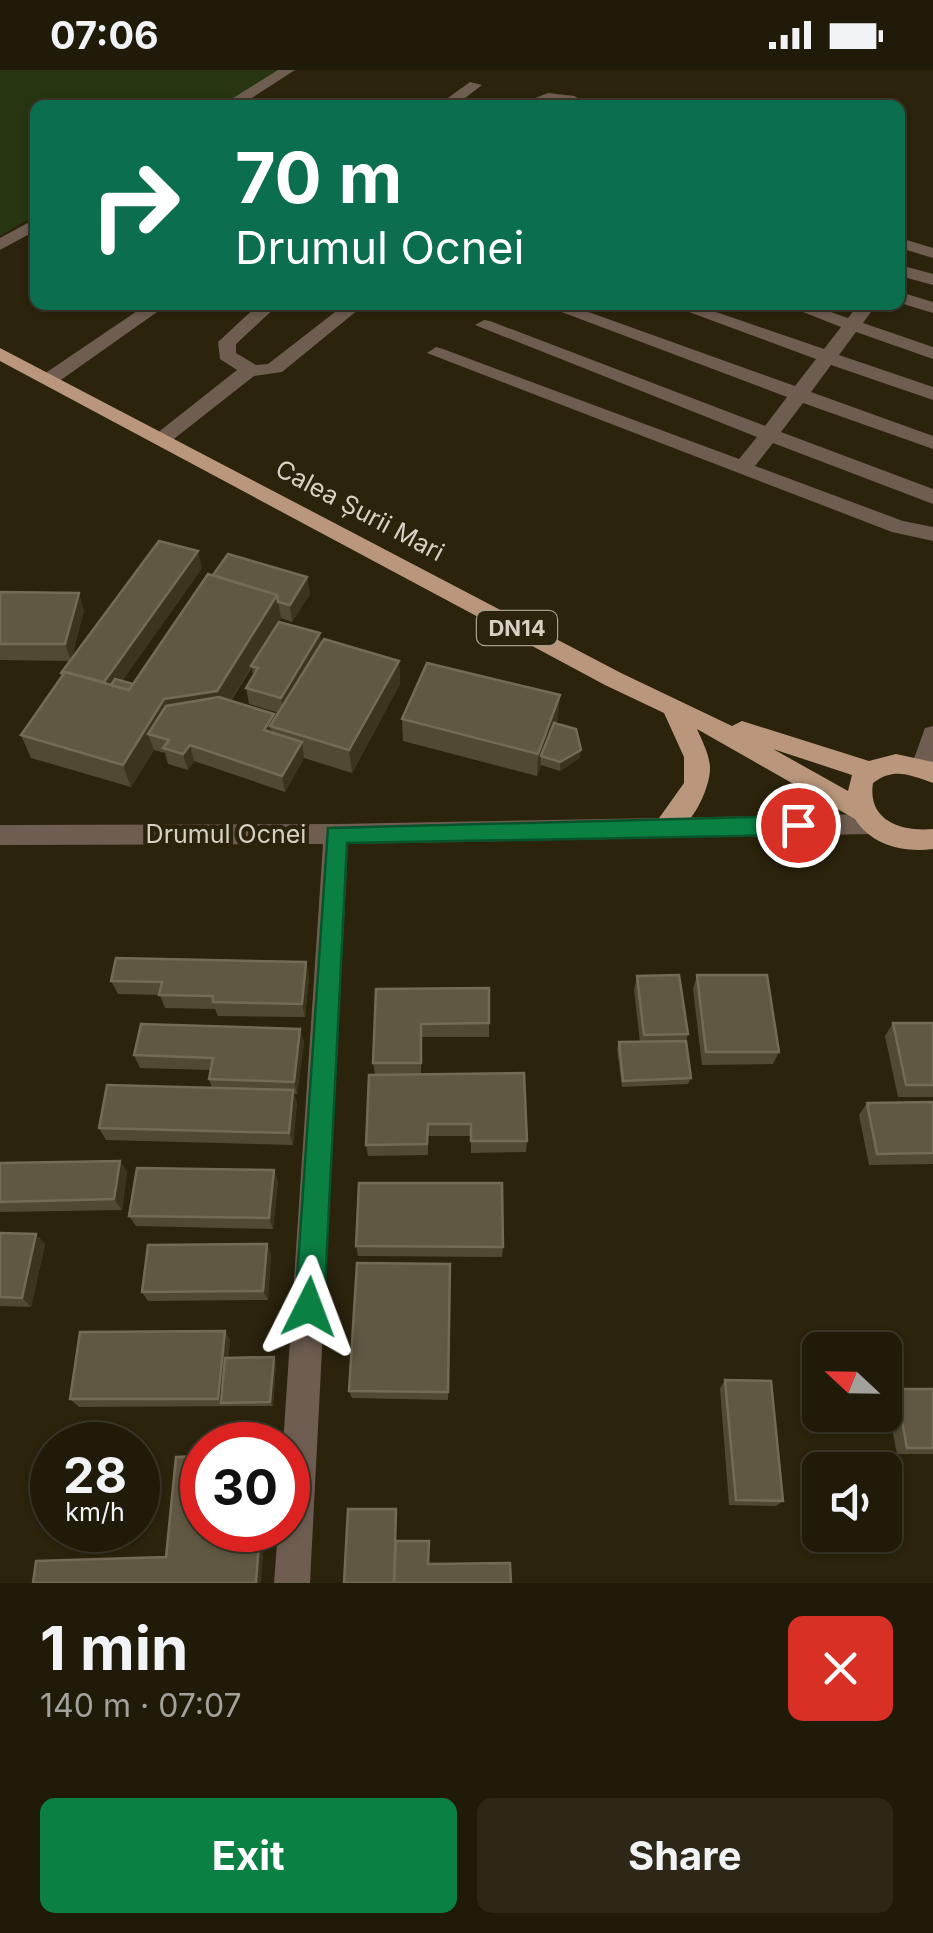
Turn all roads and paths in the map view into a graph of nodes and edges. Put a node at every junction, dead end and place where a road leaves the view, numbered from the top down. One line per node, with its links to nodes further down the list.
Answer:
1 (288, 70): 3 (street)
2 (475, 85): 4 (street)
3 (238, 100)
4 (453, 100)
5 (536, 100): 6 (street)
6 (570, 100)
7 (30, 227): 8 (street)
8 (0, 245)
9 (905, 245): 10 (street)
10 (933, 253)
11 (905, 272): 12 (street)
12 (933, 280)
13 (905, 299): 14 (street)
14 (933, 308)
15 (151, 310): 29 (street)
16 (263, 310): 28 (street)
17 (349, 310): 28 (street)
18 (566, 310): 30 (street)
19 (693, 310): 27 (street)
20 (808, 310): 23 (street)
21 (863, 310): 23 (street)
22 (484, 325): 32 (street)
23 (852, 325): 25 (street); 27 (street)
24 (436, 352): 35 (street)
25 (933, 353)
26 (0, 354): 29 (main road, Calea Șurii Mari / DN14)
27 (826, 357): 30 (street); 31 (street)
28 (248, 370): 33 (street)
29 (51, 378): 33 (main road, Calea Șurii Mari / DN14)
30 (798, 394): 32 (street); 34 (street)
31 (933, 394)
32 (770, 434): 35 (street); 36 (street)
33 (163, 438): 38 (main road, Calea Șurii Mari / DN14)
34 (933, 443)
35 (743, 468): 37 (street)
36 (933, 497)
37 (933, 534)
38 (683, 711): 41 (main road, Calea Șurii Mari / DN14); 42 (main road, Calea Șurii Mari / DN14); 43 (main road)
39 (933, 735): 40 (street)
40 (928, 770): 41 (main road, Calea Șurii Mari / DN14)
41 (870, 771): 42 (main road)
42 (867, 817): 43 (street, Drumul Ocnei); 46 (main road, Calea Șurii Mari / DN14)
43 (665, 828): 44 (street, Drumul Ocnei)
44 (336, 834): 45 (street, Drumul Ocnei); 47 (street)
45 (0, 835)
46 (933, 839)
47 (292, 1583)

